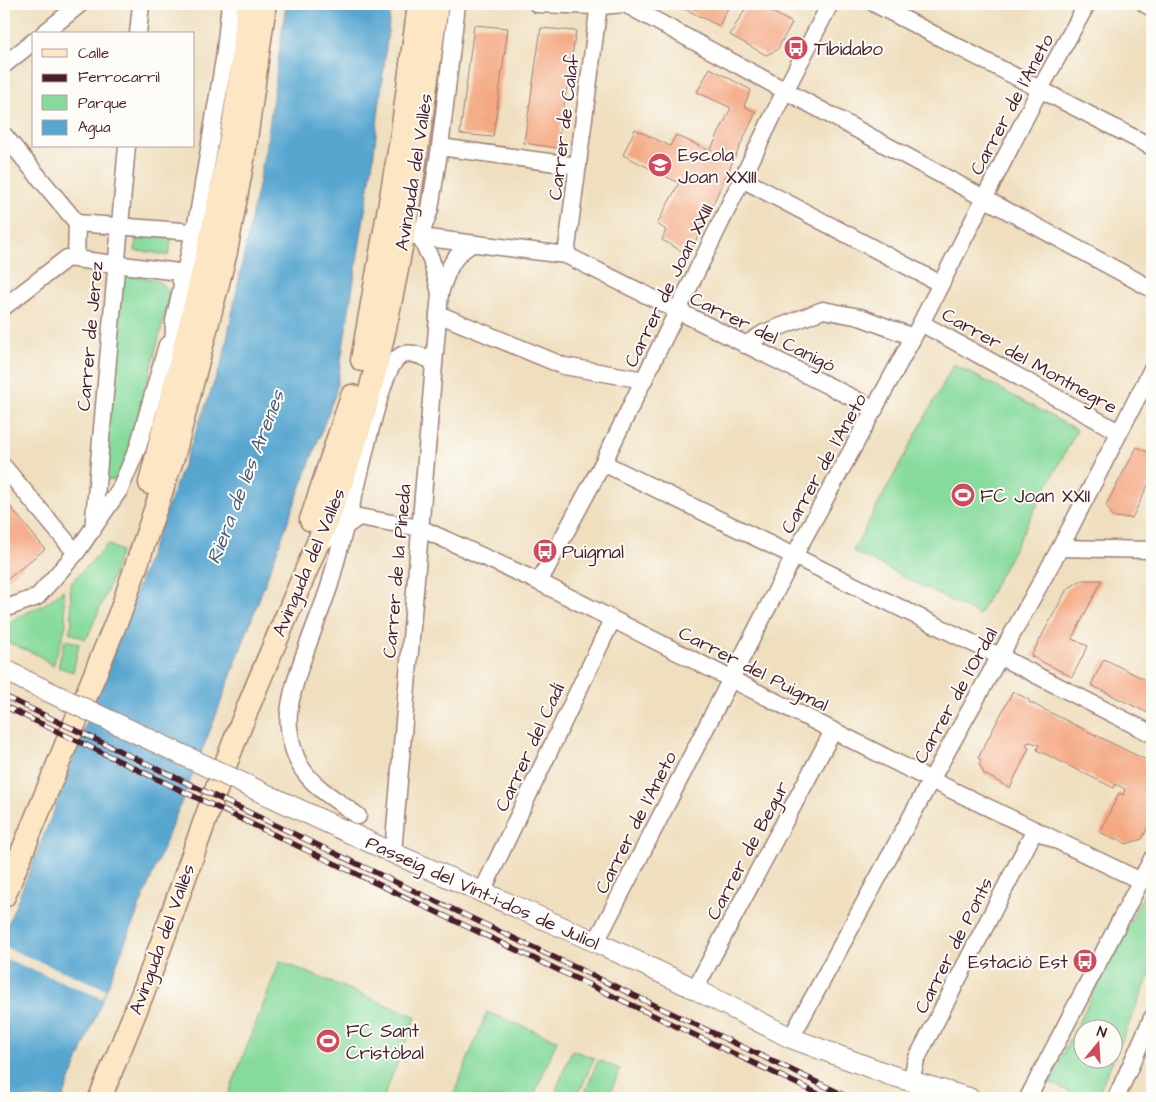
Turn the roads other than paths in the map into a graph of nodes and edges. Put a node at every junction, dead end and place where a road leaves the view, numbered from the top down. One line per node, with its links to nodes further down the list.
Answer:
1 (80, 4): 16 (street)
2 (141, 4): 17 (street)
3 (230, 4): 23 (street)
4 (248, 4): 20 (main road)
5 (265, 4): 40 (main road)
6 (419, 4): 30 (main road, Avinguda del Vallès)
7 (437, 4): 34 (main road, Avinguda del Vallès)
8 (457, 4): 25 (street, Avinguda del Vallès)
9 (537, 4): 14 (street)
10 (830, 4): 22 (street, Carrer de Joan XXIII)
11 (875, 4): 21 (street)
12 (1087, 4): 21 (street, Carrer de l'Aneto)
13 (1145, 4): 15 (street)
14 (599, 5): 22 (street); 28 (street, Carrer de Calaf)
15 (1152, 8)
16 (45, 32)
17 (138, 32)
18 (32, 43): 19 (street)
19 (4, 66)
20 (241, 68): 23 (street); 35 (main road)
21 (1040, 89): 26 (street); 31 (street, Carrer de l'Aneto)
22 (786, 90): 29 (street, Carrer de Joan XXIII); 31 (street)
23 (218, 95): 35 (street)
24 (4, 134): 32 (street)
25 (440, 147): 28 (street); 34 (street, Avinguda del Vallès)
26 (1152, 147)
27 (128, 148): 33 (street, Carrer de Jerez)
28 (578, 166): 37 (street, Carrer de Calaf)
29 (742, 179): 42 (street); 46 (street, Carrer de Joan XXIII)
30 (394, 186): 34 (street, Carrer de la Pineda); 87 (main road, Avinguda del Vallès)
31 (984, 200): 42 (street, Carrer de l'Aneto); 43 (street)
32 (77, 223): 33 (street); 38 (street)
33 (120, 225): 35 (street); 39 (street, Carrer de Jerez)
34 (412, 235): 36 (street, Carrer del Canigó); 44 (street, Carrer de la Pineda); 59 (main road, Avinguda del Vallès)
35 (201, 239): 40 (street); 41 (street); 54 (main road)
36 (472, 244): 37 (street, Carrer del Canigó); 44 (street, Carrer de la Pineda)
37 (566, 255): 46 (street, Carrer del Canigó)
38 (76, 259): 39 (street); 45 (street)
39 (115, 264): 41 (street); 61 (street, Carrer de Jerez)
40 (219, 281): 80 (main road)
41 (182, 284): 48 (street)
42 (941, 284): 49 (street, Carrer de l'Aneto)
43 (1152, 289)
44 (440, 293): 47 (street, Carrer de la Pineda)
45 (4, 307)
46 (677, 312): 50 (street, Carrer del Canigó); 53 (street, Carrer de Joan XXIII)
47 (438, 314): 51 (street, Carrer de la Pineda); 53 (street)
48 (174, 321): 54 (street); 61 (street)
49 (917, 330): 50 (street, Carrer del Montnegre); 55 (street, Carrer de l'Aneto); 56 (street, Carrer del Montnegre)
50 (745, 345): 55 (street, Carrer del Canigó)
51 (434, 362): 59 (street, Avinguda del Vallès); 60 (street, Carrer de la Pineda)
52 (1152, 369): 56 (street, Carrer de l'Ordal)
53 (644, 380): 57 (street, Carrer de Joan XXIII)
54 (172, 393): 80 (main road)
55 (875, 408): 65 (street, Carrer de l'Aneto)
56 (1119, 432): 62 (street, Carrer de l'Ordal)
57 (603, 463): 65 (street); 66 (street, Carrer de Joan XXIII)
58 (4, 466): 64 (street)
59 (335, 525): 60 (street, Carrer del Puigmal); 75 (street, Avinguda del Vallès); 88 (main road, Avinguda del Vallès)
60 (420, 528): 66 (street, Carrer del Puigmal); 77 (street, Carrer de la Pineda)
61 (93, 530): 64 (street)
62 (1060, 548): 63 (street); 69 (street, Carrer de l'Ordal)
63 (1152, 550)
64 (76, 553): 67 (street)
65 (794, 556): 69 (street); 71 (street, Carrer de l'Aneto)
66 (539, 582): 68 (street, Carrer del Puigmal)
67 (4, 609)
68 (612, 620): 71 (street, Carrer del Puigmal); 81 (street, Carrer del Cadí)
69 (999, 656): 73 (street); 74 (street, Carrer de l'Ordal)
70 (4, 670): 77 (street, Passeig del Vint-i-dos de Juliol, bridge)
71 (731, 679): 72 (street, Carrer del Puigmal); 82 (street, Carrer de l'Aneto)
72 (833, 731): 74 (street, Carrer del Puigmal); 83 (street, Carrer de Begur)
73 (1152, 734)
74 (930, 780): 76 (street, Carrer del Puigmal); 85 (street, Carrer de l'Ordal)
75 (358, 816)
76 (1035, 830): 79 (street, Carrer del Puigmal); 86 (street, Carrer de Ponts)
77 (393, 853): 81 (street, Passeig del Vint-i-dos de Juliol)
78 (1152, 859): 79 (street)
79 (1141, 881): 90 (street)
80 (5, 884)
81 (482, 892): 82 (street, Passeig del Vint-i-dos de Juliol)
82 (596, 942): 83 (street, Passeig del Vint-i-dos de Juliol)
83 (695, 989): 85 (street, Passeig del Vint-i-dos de Juliol)
84 (1152, 1018): 91 (street)
85 (791, 1038): 86 (street, Passeig del Vint-i-dos de Juliol)
86 (911, 1081): 89 (street, Passeig del Vint-i-dos de Juliol)
87 (86, 1098)
88 (100, 1098)
89 (969, 1098)
90 (1028, 1098)
91 (1116, 1098)

